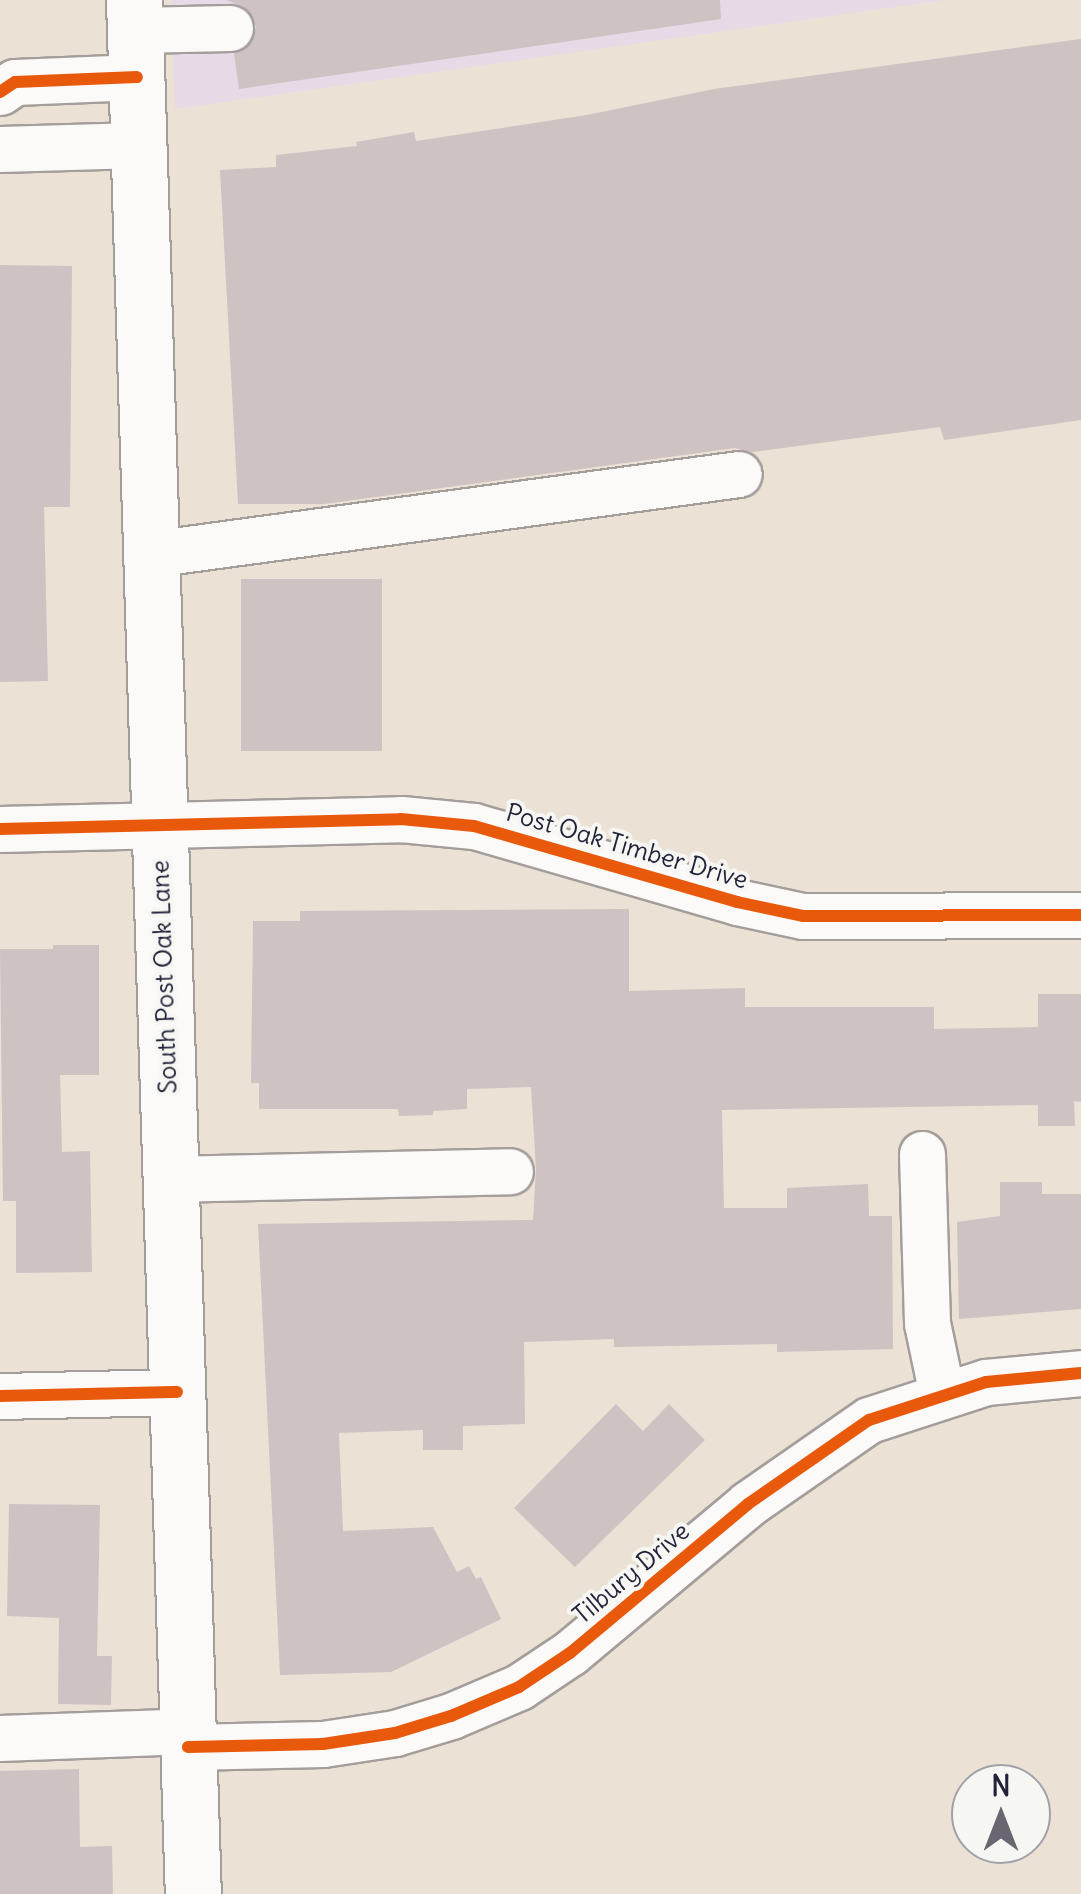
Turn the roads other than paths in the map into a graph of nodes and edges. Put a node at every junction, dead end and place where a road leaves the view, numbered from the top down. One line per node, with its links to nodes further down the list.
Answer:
1 (230, 28): 2 (street)
2 (135, 36): 3 (street); 4 (main road, South Post Oak Lane)
3 (0, 92)
4 (138, 145): 5 (street); 7 (main road, South Post Oak Lane)
5 (0, 149)
6 (739, 474): 7 (street)
7 (151, 554): 8 (main road, South Post Oak Lane)
8 (160, 826): 9 (street, Post Oak Timber Drive); 10 (street, Post Oak Timber Drive); 13 (main road, South Post Oak Lane)
9 (0, 828)
10 (1081, 915)
11 (922, 1154): 16 (street)
12 (510, 1172): 13 (street)
13 (170, 1179): 15 (main road, South Post Oak Lane)
14 (1081, 1372): 16 (street, Tilbury Drive)
15 (177, 1392): 17 (street); 19 (main road, South Post Oak Lane)
16 (942, 1394): 19 (street, Tilbury Drive)
17 (0, 1396)
18 (0, 1738): 19 (street, Tilbury Drive)
19 (188, 1739): 20 (main road, South Post Oak Lane)
20 (193, 1894)

